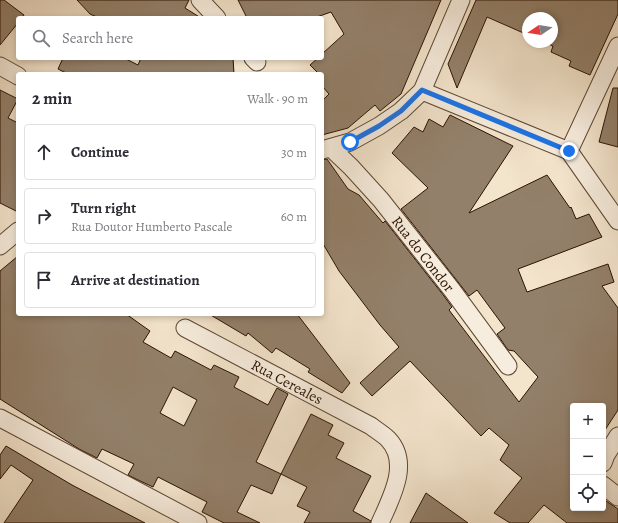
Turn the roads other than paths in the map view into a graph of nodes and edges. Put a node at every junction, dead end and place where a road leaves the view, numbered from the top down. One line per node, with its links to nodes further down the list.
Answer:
1 (200, 0): 3 (street)
2 (461, 0): 7 (street)
3 (214, 16)
4 (618, 46): 9 (street)
5 (0, 66): 6 (street)
6 (16, 75)
7 (422, 90): 8 (street); 9 (street)
8 (326, 149): 14 (street, Rua do Condor)
9 (569, 151): 10 (street)
10 (618, 221)
11 (16, 233): 12 (street)
12 (0, 246)
13 (185, 328): 21 (street, Rua Cereales)
14 (508, 366)
15 (0, 418): 20 (street)
16 (618, 436): 17 (street)
17 (606, 455)
18 (606, 487): 19 (street)
19 (618, 497)
20 (198, 523)
21 (380, 523)

